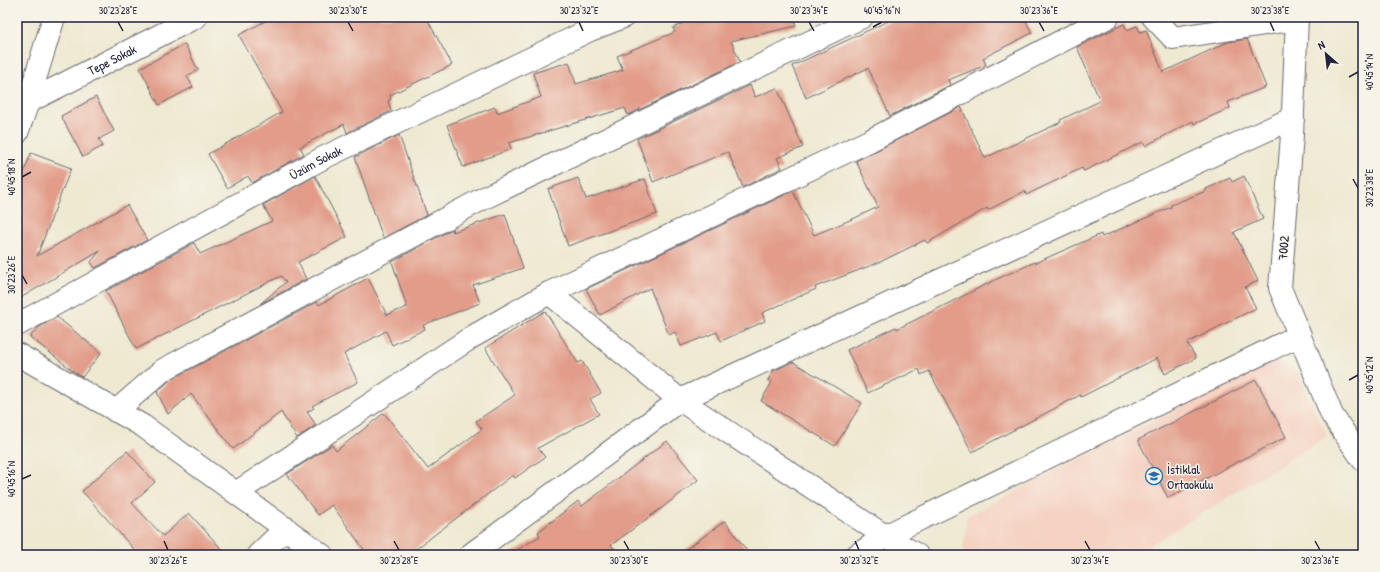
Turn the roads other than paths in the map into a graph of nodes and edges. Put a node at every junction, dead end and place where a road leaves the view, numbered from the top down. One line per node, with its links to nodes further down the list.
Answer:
1 (54, 17): 8 (street)
2 (196, 17): 8 (street, Tepe Sokak)
3 (623, 17): 12 (street, Üzüm Sokak)
4 (862, 17): 16 (street)
5 (1108, 17): 11 (street)
6 (1153, 17): 7 (street)
7 (1297, 18): 9 (street, 7002)
8 (28, 102): 10 (street)
9 (1293, 118): 13 (street, 7002); 15 (street)
10 (17, 133)
11 (549, 293): 15 (street); 18 (street)
12 (17, 325)
13 (1300, 335): 17 (street, 7002); 20 (street)
14 (17, 354): 16 (street)
15 (680, 400): 20 (street); 23 (street)
16 (116, 411): 18 (street)
17 (1363, 460)
18 (236, 493): 19 (street)
19 (286, 528): 21 (street); 22 (street)
20 (885, 536): 24 (street); 25 (street)
21 (258, 555)
22 (322, 555)
23 (470, 555)
24 (857, 555)
25 (916, 555)

